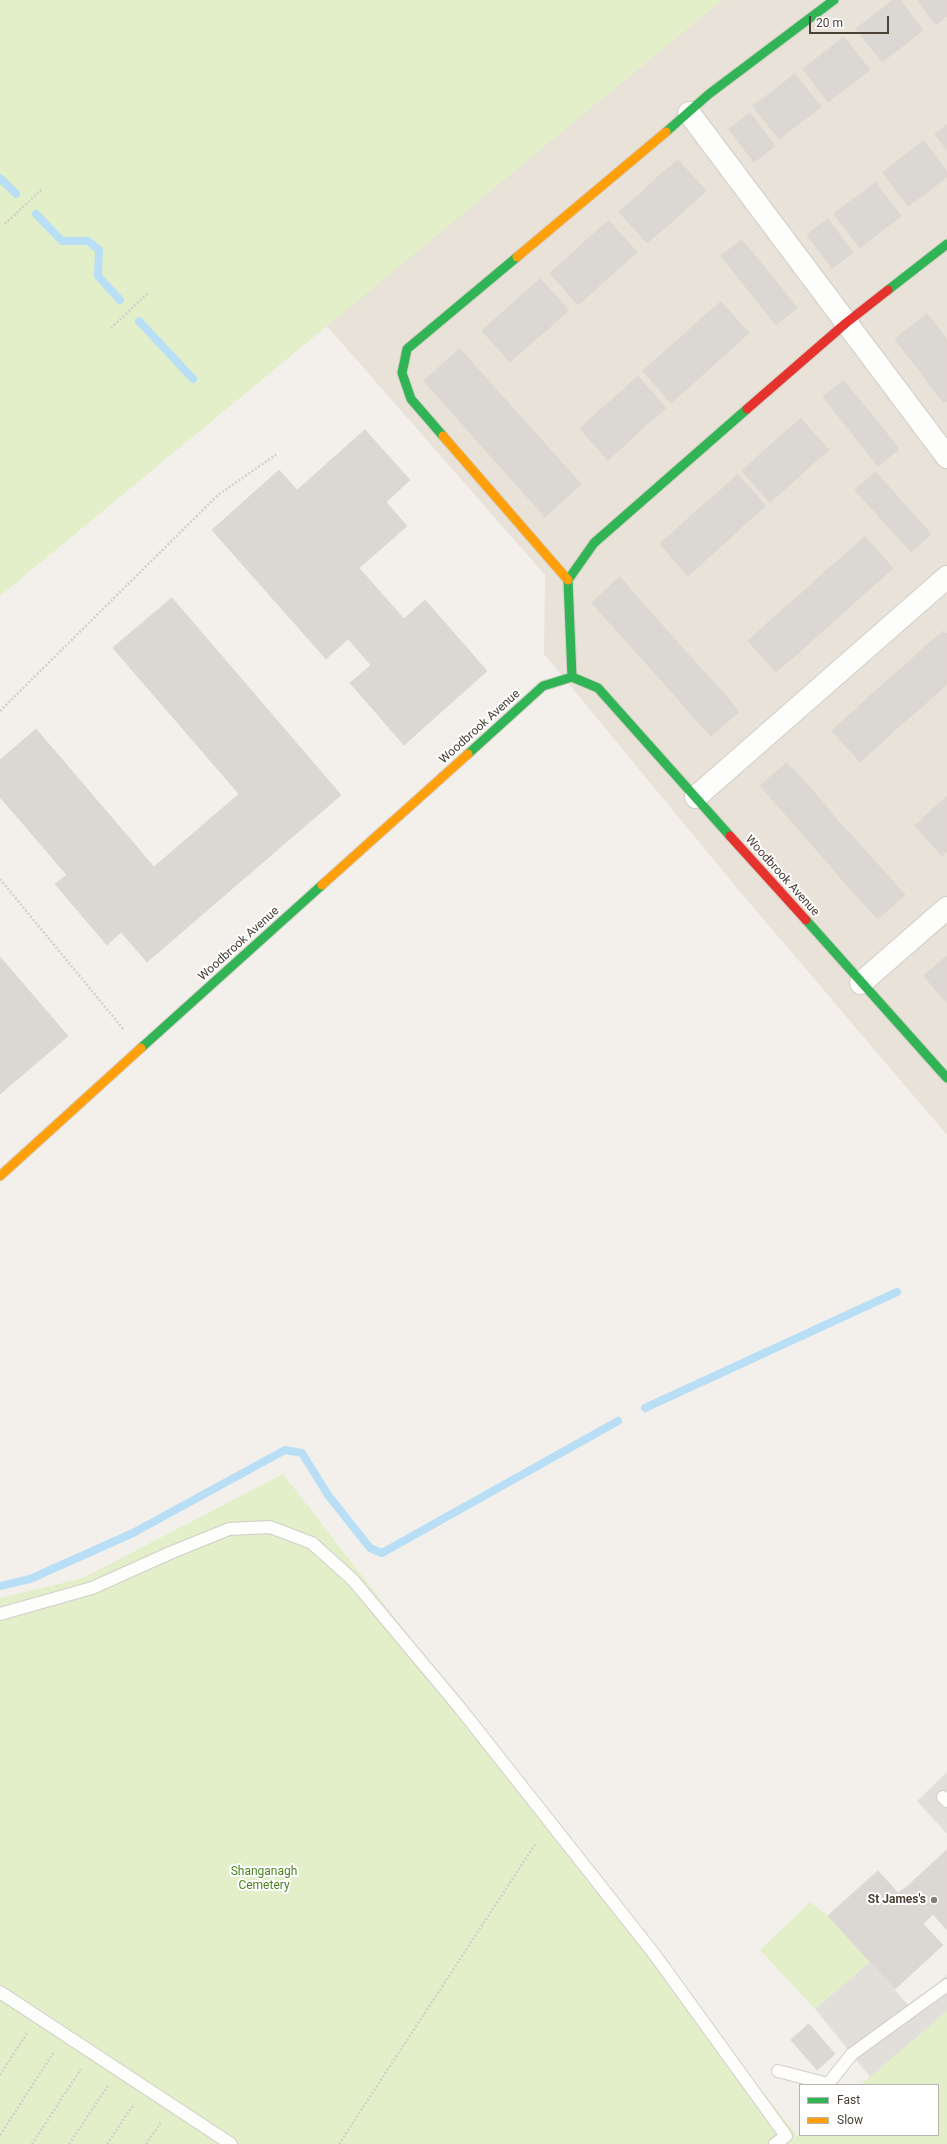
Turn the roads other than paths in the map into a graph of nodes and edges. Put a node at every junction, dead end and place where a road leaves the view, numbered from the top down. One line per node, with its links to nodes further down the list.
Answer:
1 (834, 0): 2 (street)
2 (689, 113): 4 (street); 7 (street)
3 (947, 244): 4 (street)
4 (846, 323): 5 (street); 7 (street)
5 (947, 456)
6 (947, 577): 9 (street)
7 (568, 580): 8 (street)
8 (572, 677): 9 (street, Woodbrook Avenue); 13 (street, Woodbrook Avenue)
9 (696, 797): 11 (street, Woodbrook Avenue)
10 (947, 908): 11 (street)
11 (861, 983): 12 (street, Woodbrook Avenue)
12 (947, 1078)
13 (0, 1176)
14 (0, 1614): 19 (lane)
15 (947, 1985): 17 (lane)
16 (0, 1992): 18 (lane)
17 (778, 2071)
18 (231, 2144)
19 (775, 2144)

